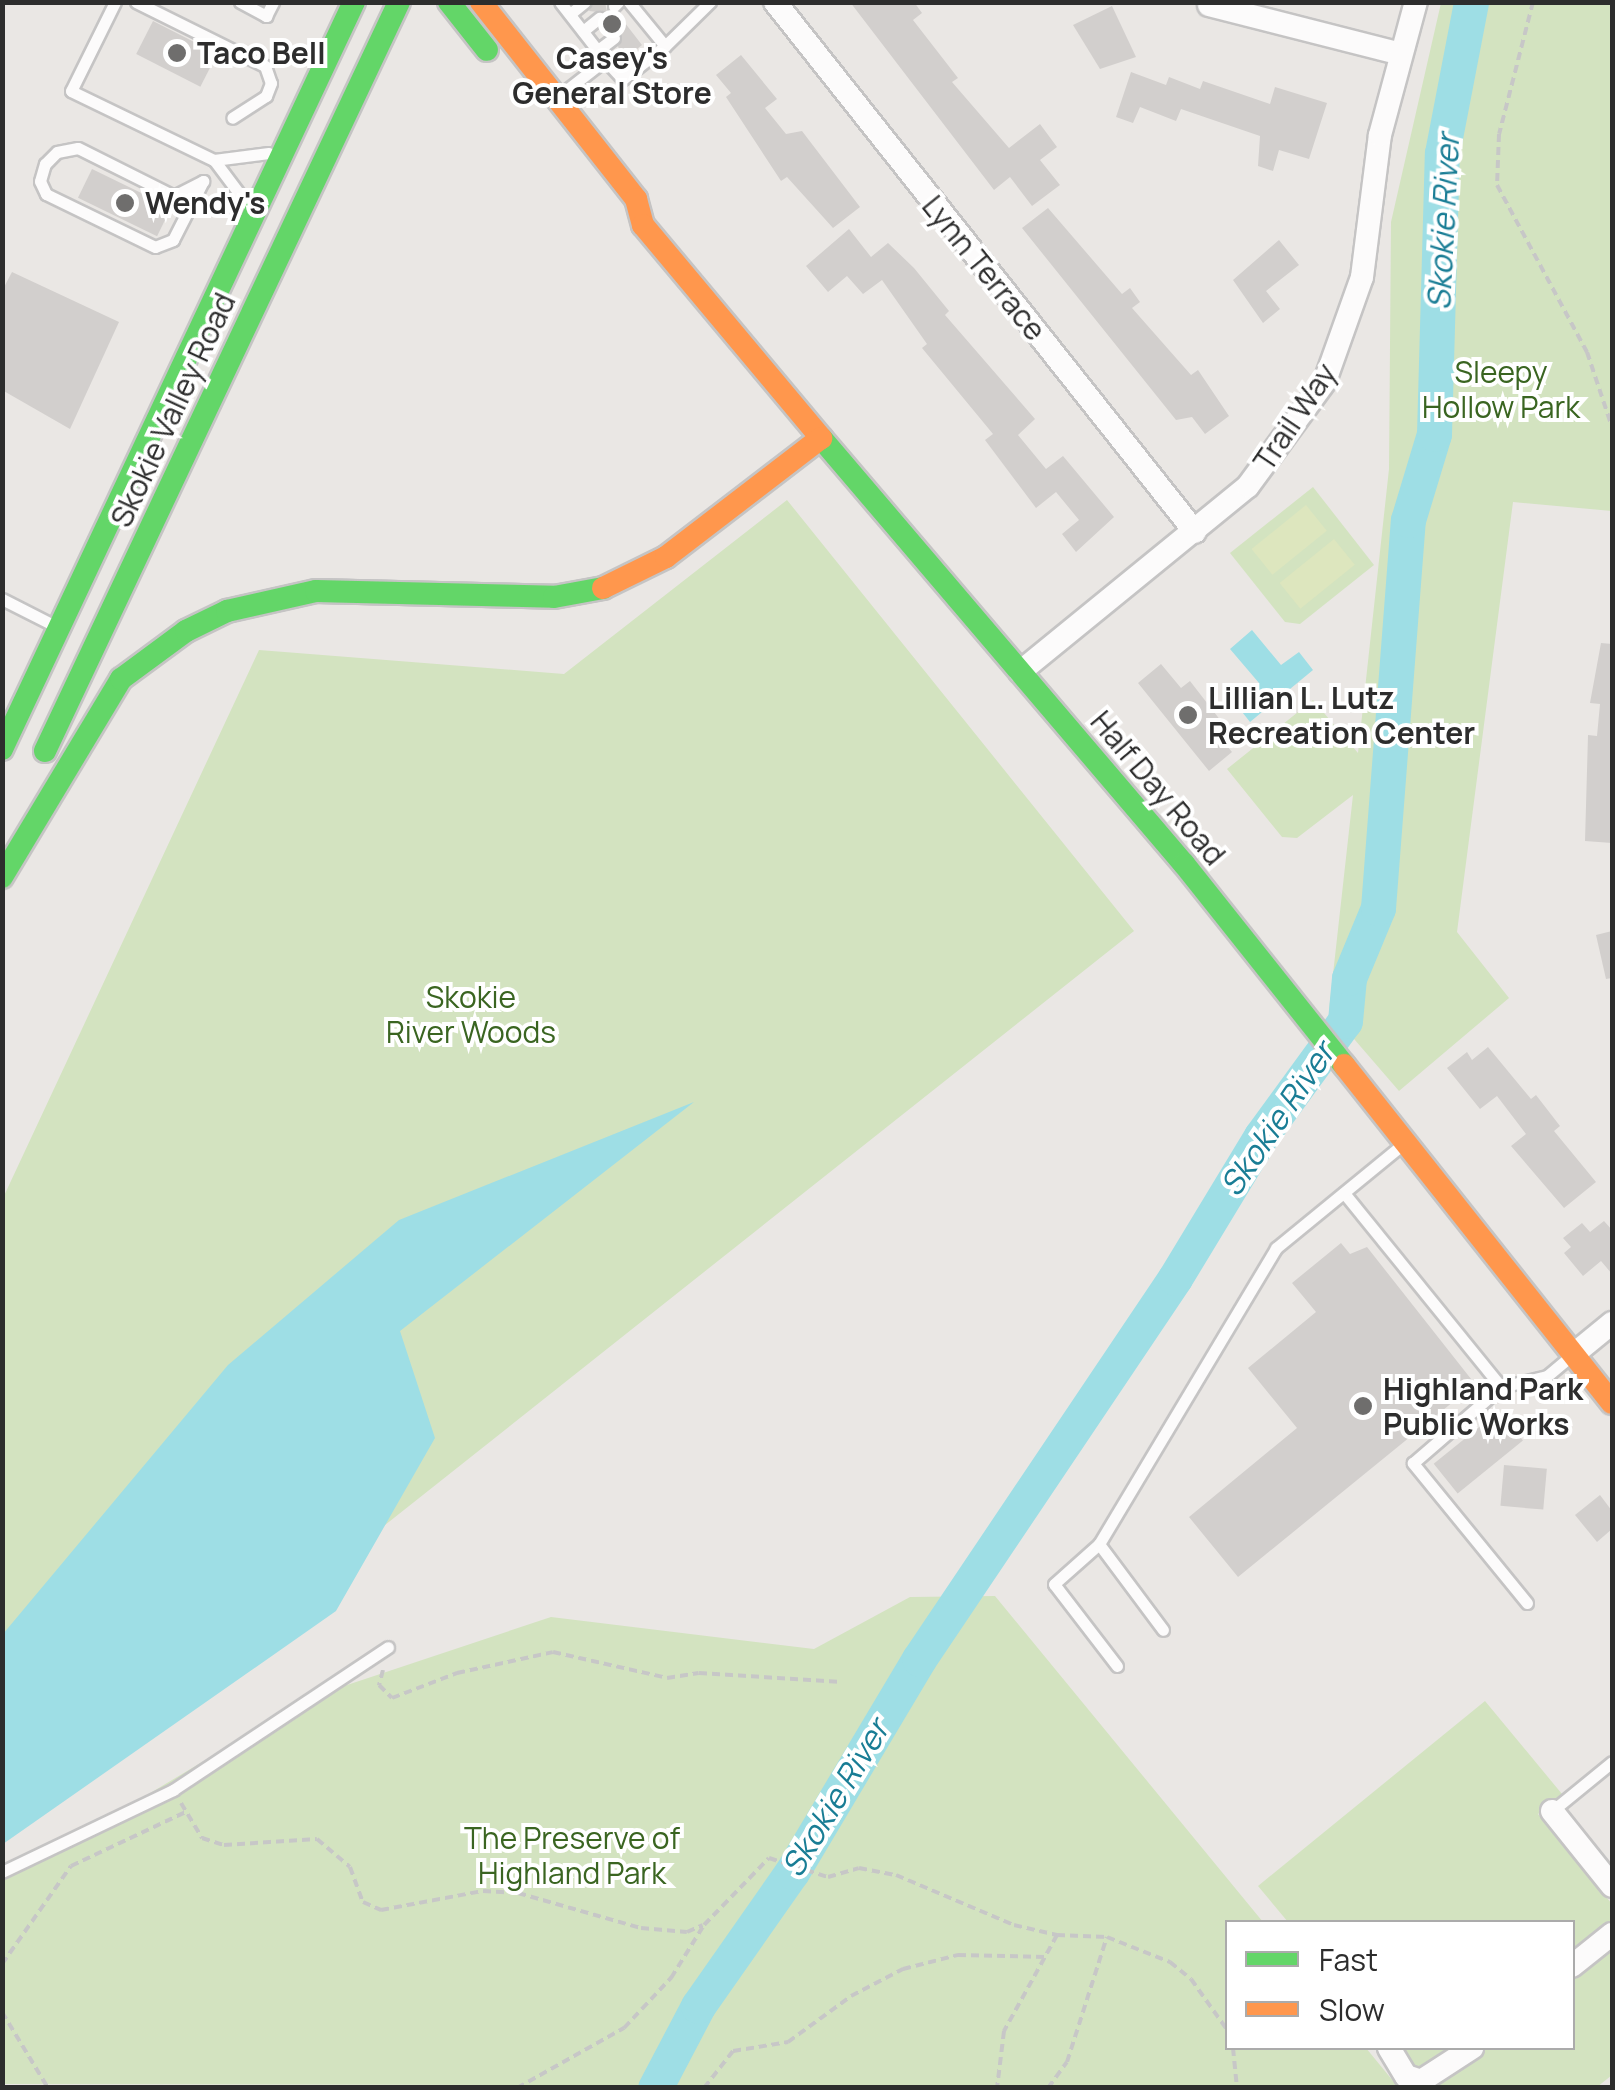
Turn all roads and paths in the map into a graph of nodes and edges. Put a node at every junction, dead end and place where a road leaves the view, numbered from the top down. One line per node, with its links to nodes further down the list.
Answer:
1 (114, 2): 29 (lane)
2 (136, 2): 27 (lane)
3 (240, 2): 4 (lane)
4 (272, 2)
5 (398, 2): 40 (main road, Skokie Valley Road)
6 (449, 2): 32 (main road, Half Day Road)
7 (481, 2): 26 (main road, Half Day Road)
8 (560, 2): 17 (lane)
9 (585, 2): 17 (lane)
10 (629, 2): 18 (lane)
11 (710, 2): 23 (lane)
12 (775, 2): 35 (street, Lynn Terrace)
13 (1416, 2): 24 (street, Trail Way)
14 (1533, 2): 33 (path)
15 (1209, 6): 24 (street)
16 (346, 9): 28 (main road, Skokie Valley Road)
17 (570, 14): 21 (lane)
18 (640, 16): 20 (lane); 23 (lane)
19 (599, 18): 21 (lane)
20 (629, 26)
21 (583, 32): 25 (lane)
22 (614, 38): 25 (lane)
23 (665, 46): 25 (lane)
24 (1398, 53): 35 (street, Trail Way)
25 (601, 55): 26 (lane)
26 (557, 98): 32 (main road, Half Day Road)
27 (232, 118)
28 (285, 150): 29 (lane); 31 (main road, Skokie Valley Road)
29 (214, 160): 31 (lane)
30 (202, 181): 30 (lane)
31 (254, 216): 37 (main road, Skokie Valley Road)
32 (643, 225): 34 (main road, Half Day Road)
33 (1612, 427)
34 (821, 438): 38 (main road, Half Day Road); 41 (main road)
35 (1195, 532): 38 (street, Trail Way)
36 (2, 599): 37 (lane)
37 (59, 628): 39 (main road, Skokie Valley Road)
38 (1020, 672): 42 (main road, Half Day Road)
39 (2, 750)
40 (2, 842)
41 (2, 877)
42 (1406, 1142): 43 (lane); 45 (main road, Half Day Road)
43 (1344, 1193): 46 (lane); 48 (lane)
44 (1612, 1323): 45 (street)
45 (1574, 1354): 46 (lane); 47 (main road, Half Day Road)
46 (1501, 1387): 49 (lane)
47 (1612, 1403)
48 (1099, 1544): 50 (lane); 52 (lane)
49 (1527, 1603)
50 (1163, 1630)
51 (388, 1647): 53 (path); 55 (lane)
52 (1117, 1666)
53 (842, 1682)
54 (1612, 1762): 56 (lane)
55 (174, 1790): 57 (path); 58 (lane)
56 (1552, 1811): 59 (street)
57 (186, 1812): 60 (path); 65 (path)
58 (2, 1872)
59 (1612, 1886)
60 (704, 1925): 62 (path); 73 (path)
61 (1612, 1934): 66 (street)
62 (1057, 1935): 63 (path); 64 (path)
63 (1107, 1937): 68 (path); 76 (path)
64 (1045, 1957): 74 (path); 75 (path)
65 (2, 1964)
66 (1575, 1964)
67 (2, 2012): 72 (path)
68 (1225, 2027)
69 (1233, 2050): 77 (path)
70 (1389, 2050): 71 (street)
71 (1469, 2050)
72 (48, 2088)
73 (517, 2088)
74 (704, 2088)
75 (997, 2088)
76 (1048, 2088)
77 (1237, 2088)

